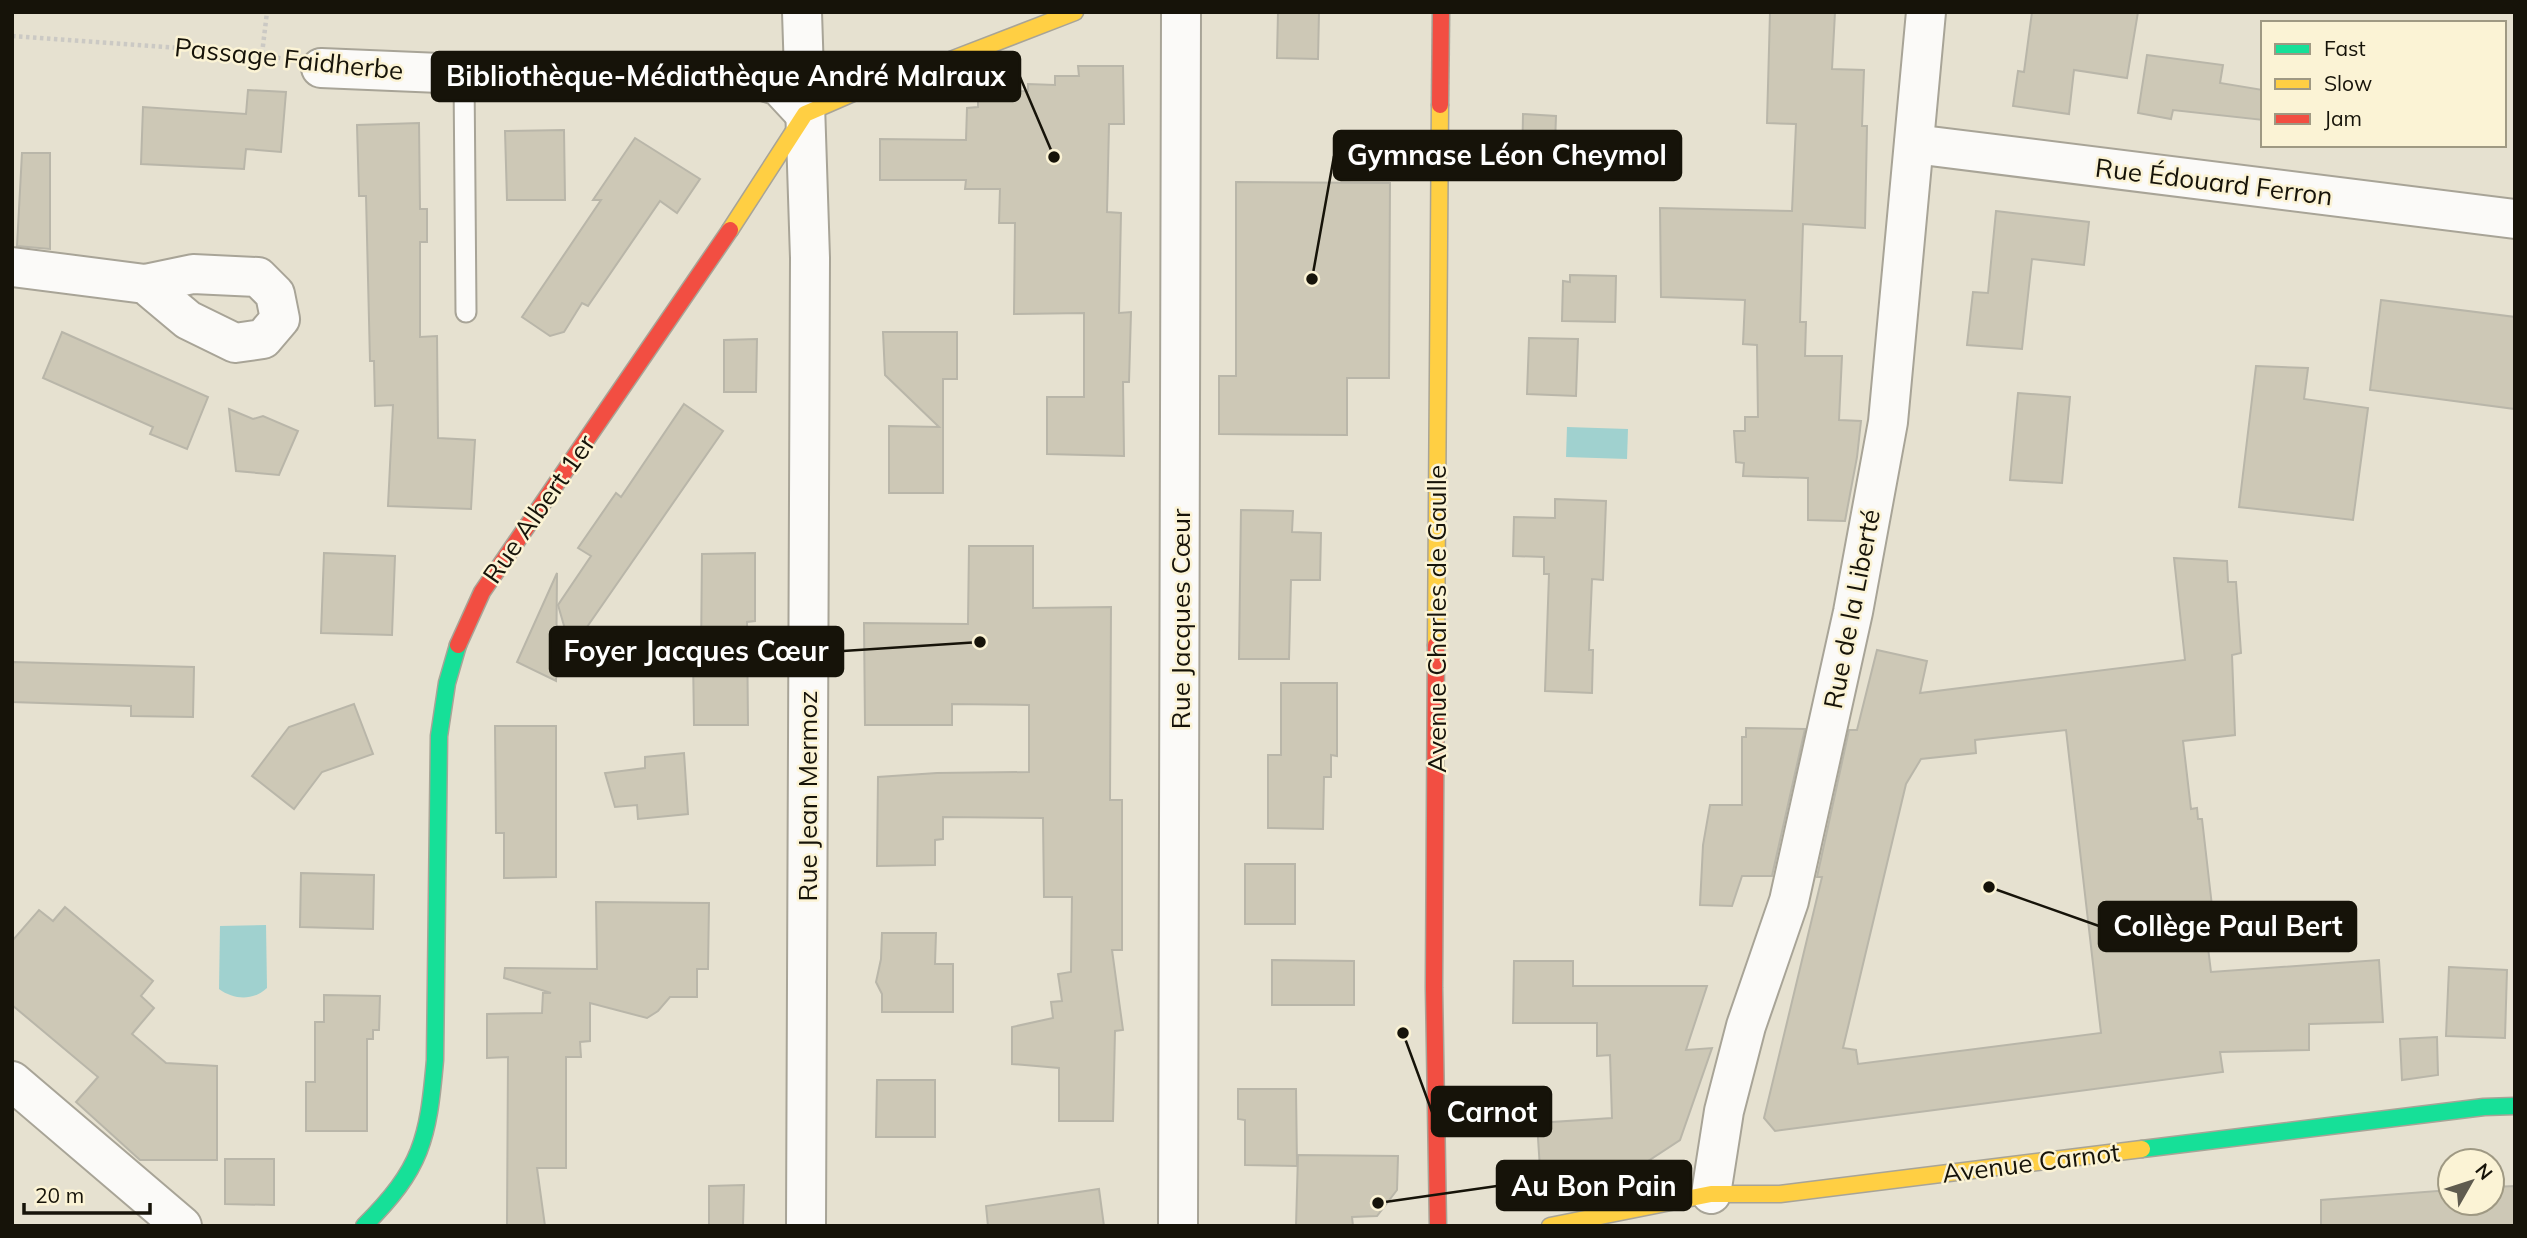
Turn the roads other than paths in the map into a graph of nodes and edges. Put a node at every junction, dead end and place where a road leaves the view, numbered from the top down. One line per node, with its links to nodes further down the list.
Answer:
1 (802, 12): 8 (street, Rue Jean Mermoz)
2 (1074, 12): 8 (street)
3 (1181, 12): 20 (street, Rue Jacques Cœur)
4 (1441, 12): 21 (street, Avenue Charles de Gaulle)
5 (1926, 12): 9 (street, Rue de la Liberté)
6 (321, 68): 7 (street, Passage Faidherbe)
7 (464, 74): 8 (street, Passage Faidherbe); 13 (lane)
8 (805, 114): 18 (street, Rue Albert 1er); 19 (street, Rue Jean Mermoz)
9 (1914, 144): 10 (street, Rue Édouard Ferron); 16 (street, Rue de la Liberté)
10 (2515, 219)
11 (12, 267): 12 (street)
12 (145, 284)
13 (466, 312)
14 (12, 1081): 17 (street)
15 (2515, 1105): 16 (street, Avenue Carnot)
16 (1711, 1194): 22 (street, Avenue Carnot)
17 (181, 1226)
18 (364, 1226)
19 (806, 1226)
20 (1178, 1226)
21 (1438, 1226)
22 (1550, 1226)

